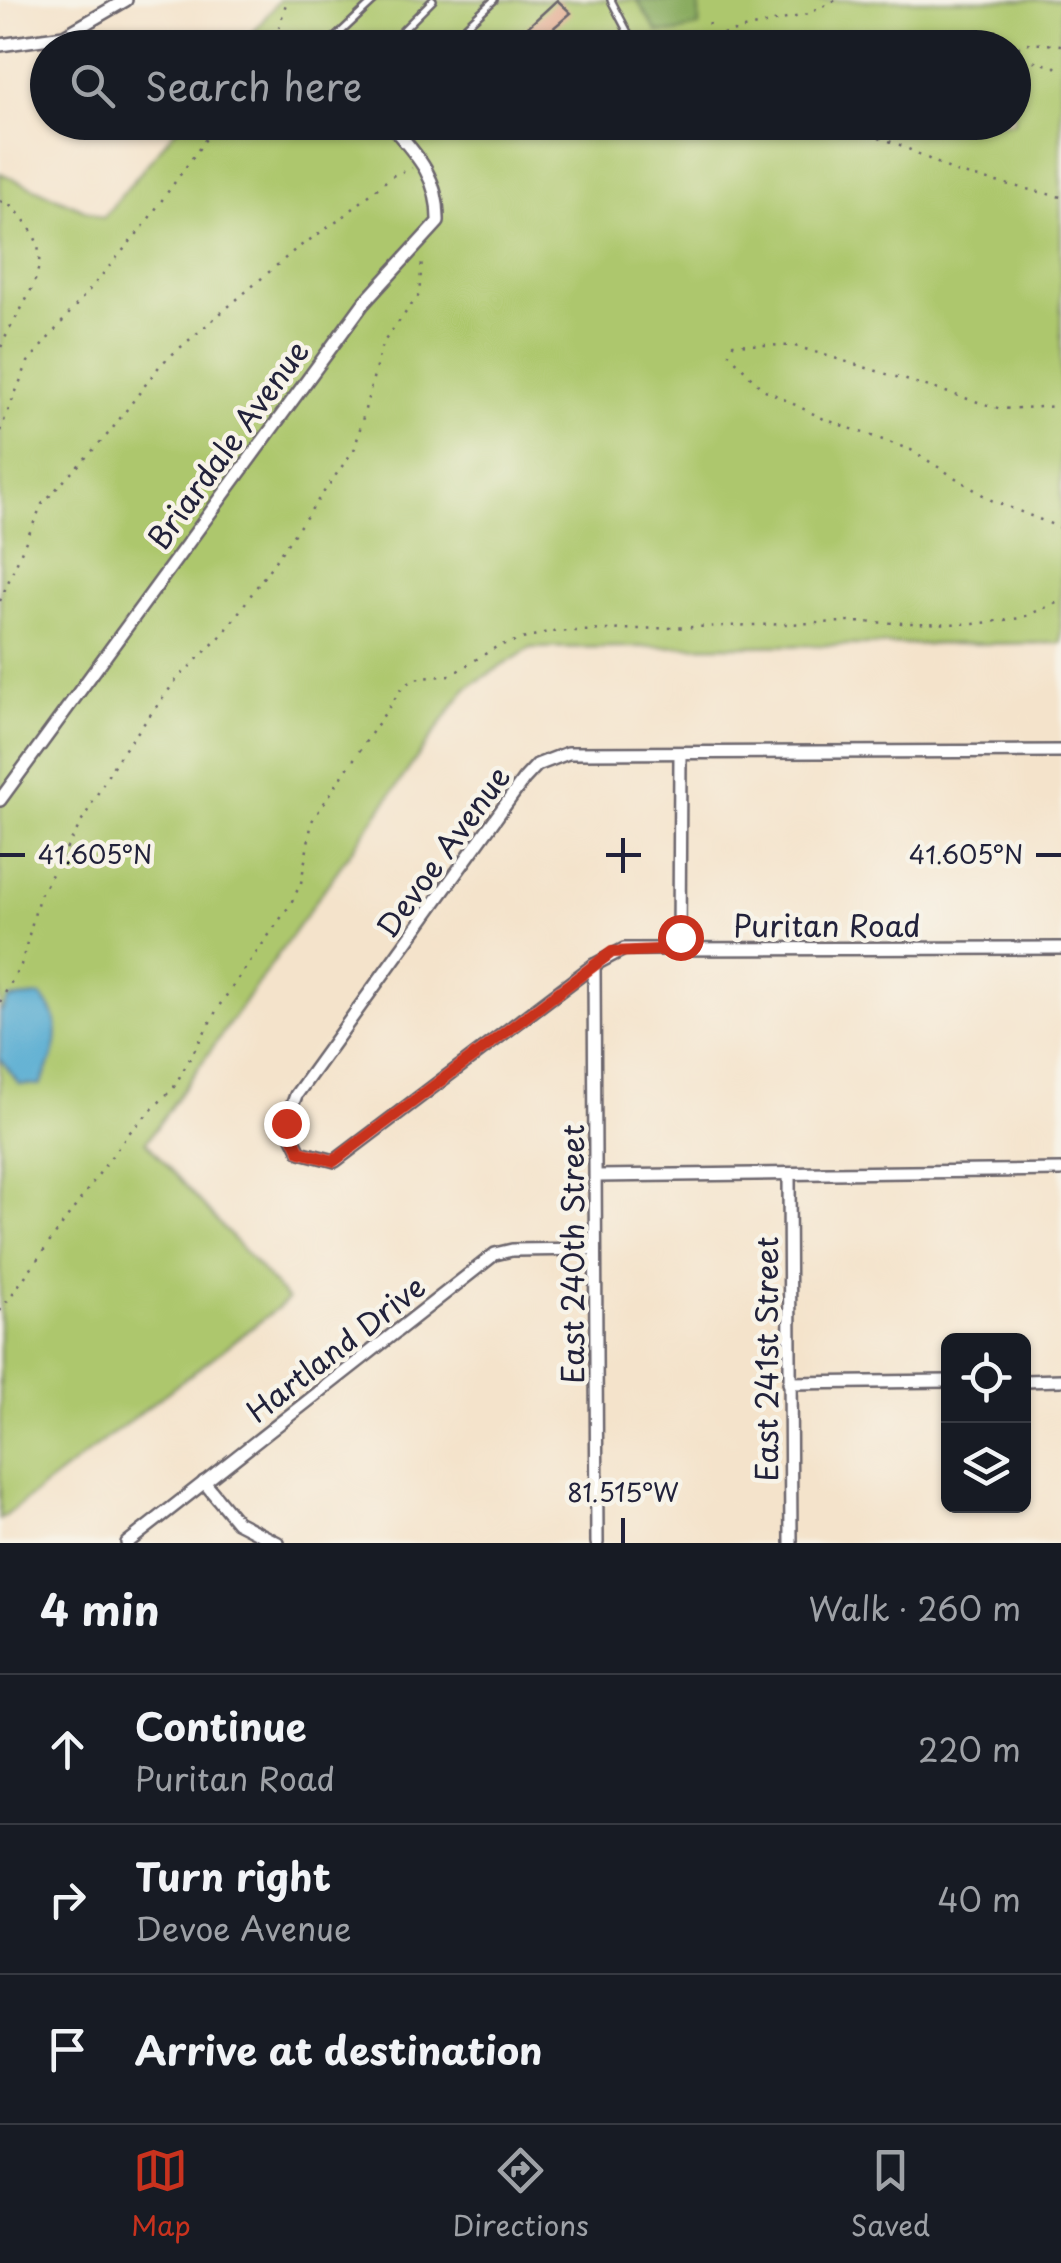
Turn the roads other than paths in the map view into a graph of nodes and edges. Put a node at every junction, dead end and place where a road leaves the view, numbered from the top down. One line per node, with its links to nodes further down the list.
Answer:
1 (126, 0): 6 (street)
2 (375, 0): 7 (lane)
3 (433, 0): 8 (lane)
4 (494, 0): 9 (lane)
5 (611, 0): 10 (lane)
6 (82, 30)
7 (343, 30)
8 (403, 30)
9 (462, 30)
10 (627, 30)
11 (30, 44): 12 (street)
12 (0, 45)
13 (404, 140): 16 (street, Briardale Avenue)
14 (1061, 752): 15 (street, Devoe Avenue)
15 (680, 753): 18 (street); 20 (street, Devoe Avenue)
16 (0, 800)
17 (1061, 948): 18 (street, Puritan Road)
18 (680, 949): 19 (street, Puritan Road)
19 (594, 965): 20 (street, Puritan Road); 23 (street, East 240th Street)
20 (359, 1145)
21 (1061, 1170): 22 (street)
22 (789, 1175): 23 (street); 28 (street, East 241st Street)
23 (596, 1176): 24 (street, East 240th Street)
24 (595, 1250): 29 (street, Hartland Drive); 32 (street, East 240th Street)
25 (1031, 1380): 26 (street)
26 (1061, 1380)
27 (941, 1381): 28 (street)
28 (789, 1383): 33 (street, East 241st Street)
29 (204, 1482): 30 (street, Hartland Drive); 31 (street)
30 (126, 1543)
31 (278, 1543)
32 (597, 1543)
33 (790, 1543)

